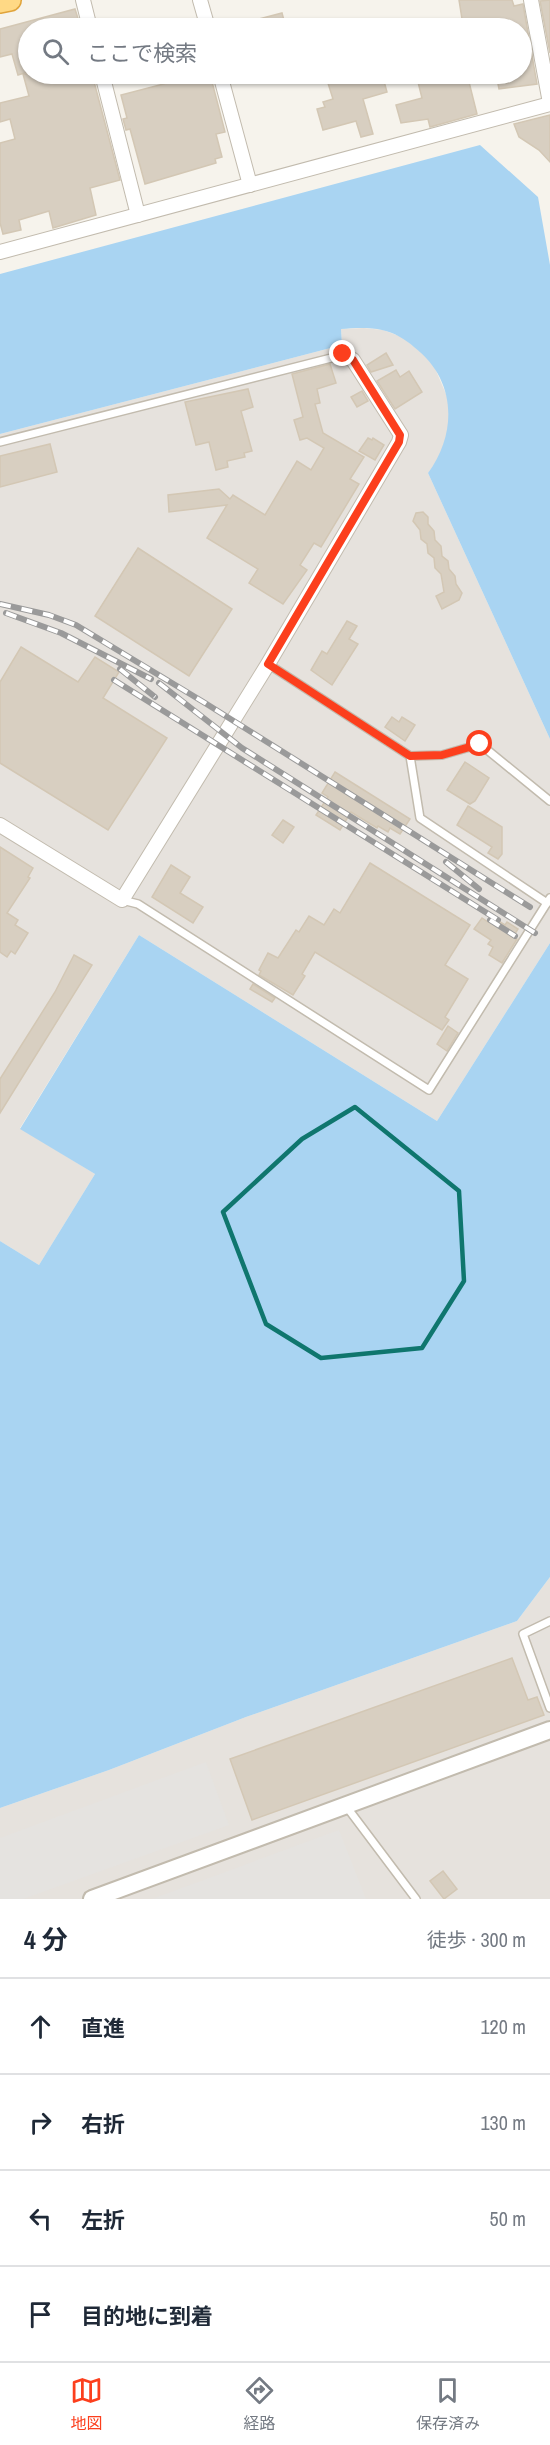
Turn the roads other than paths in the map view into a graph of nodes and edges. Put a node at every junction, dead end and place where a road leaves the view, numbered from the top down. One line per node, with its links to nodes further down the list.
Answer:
1 (10, 0): 5 (highway)
2 (83, 0): 6 (street)
3 (200, 0): 7 (street)
4 (531, 0): 10 (street)
5 (0, 3)
6 (88, 18)
7 (205, 18)
8 (105, 84): 12 (street)
9 (223, 84): 11 (street)
10 (550, 103): 11 (street)
11 (250, 185): 12 (street)
12 (138, 215): 13 (street)
13 (0, 252)
14 (343, 354): 15 (lane); 16 (street)
15 (0, 442)
16 (268, 664): 17 (lane); 20 (street)
17 (410, 756): 18 (lane); 21 (lane)
18 (550, 801)
19 (0, 825): 20 (street)
20 (122, 900): 21 (lane)
21 (548, 901)
22 (550, 1621): 23 (lane)
23 (550, 1708)
24 (550, 1730): 25 (street)
25 (346, 1806): 26 (street); 27 (lane)
26 (92, 1899)
27 (416, 1899)

